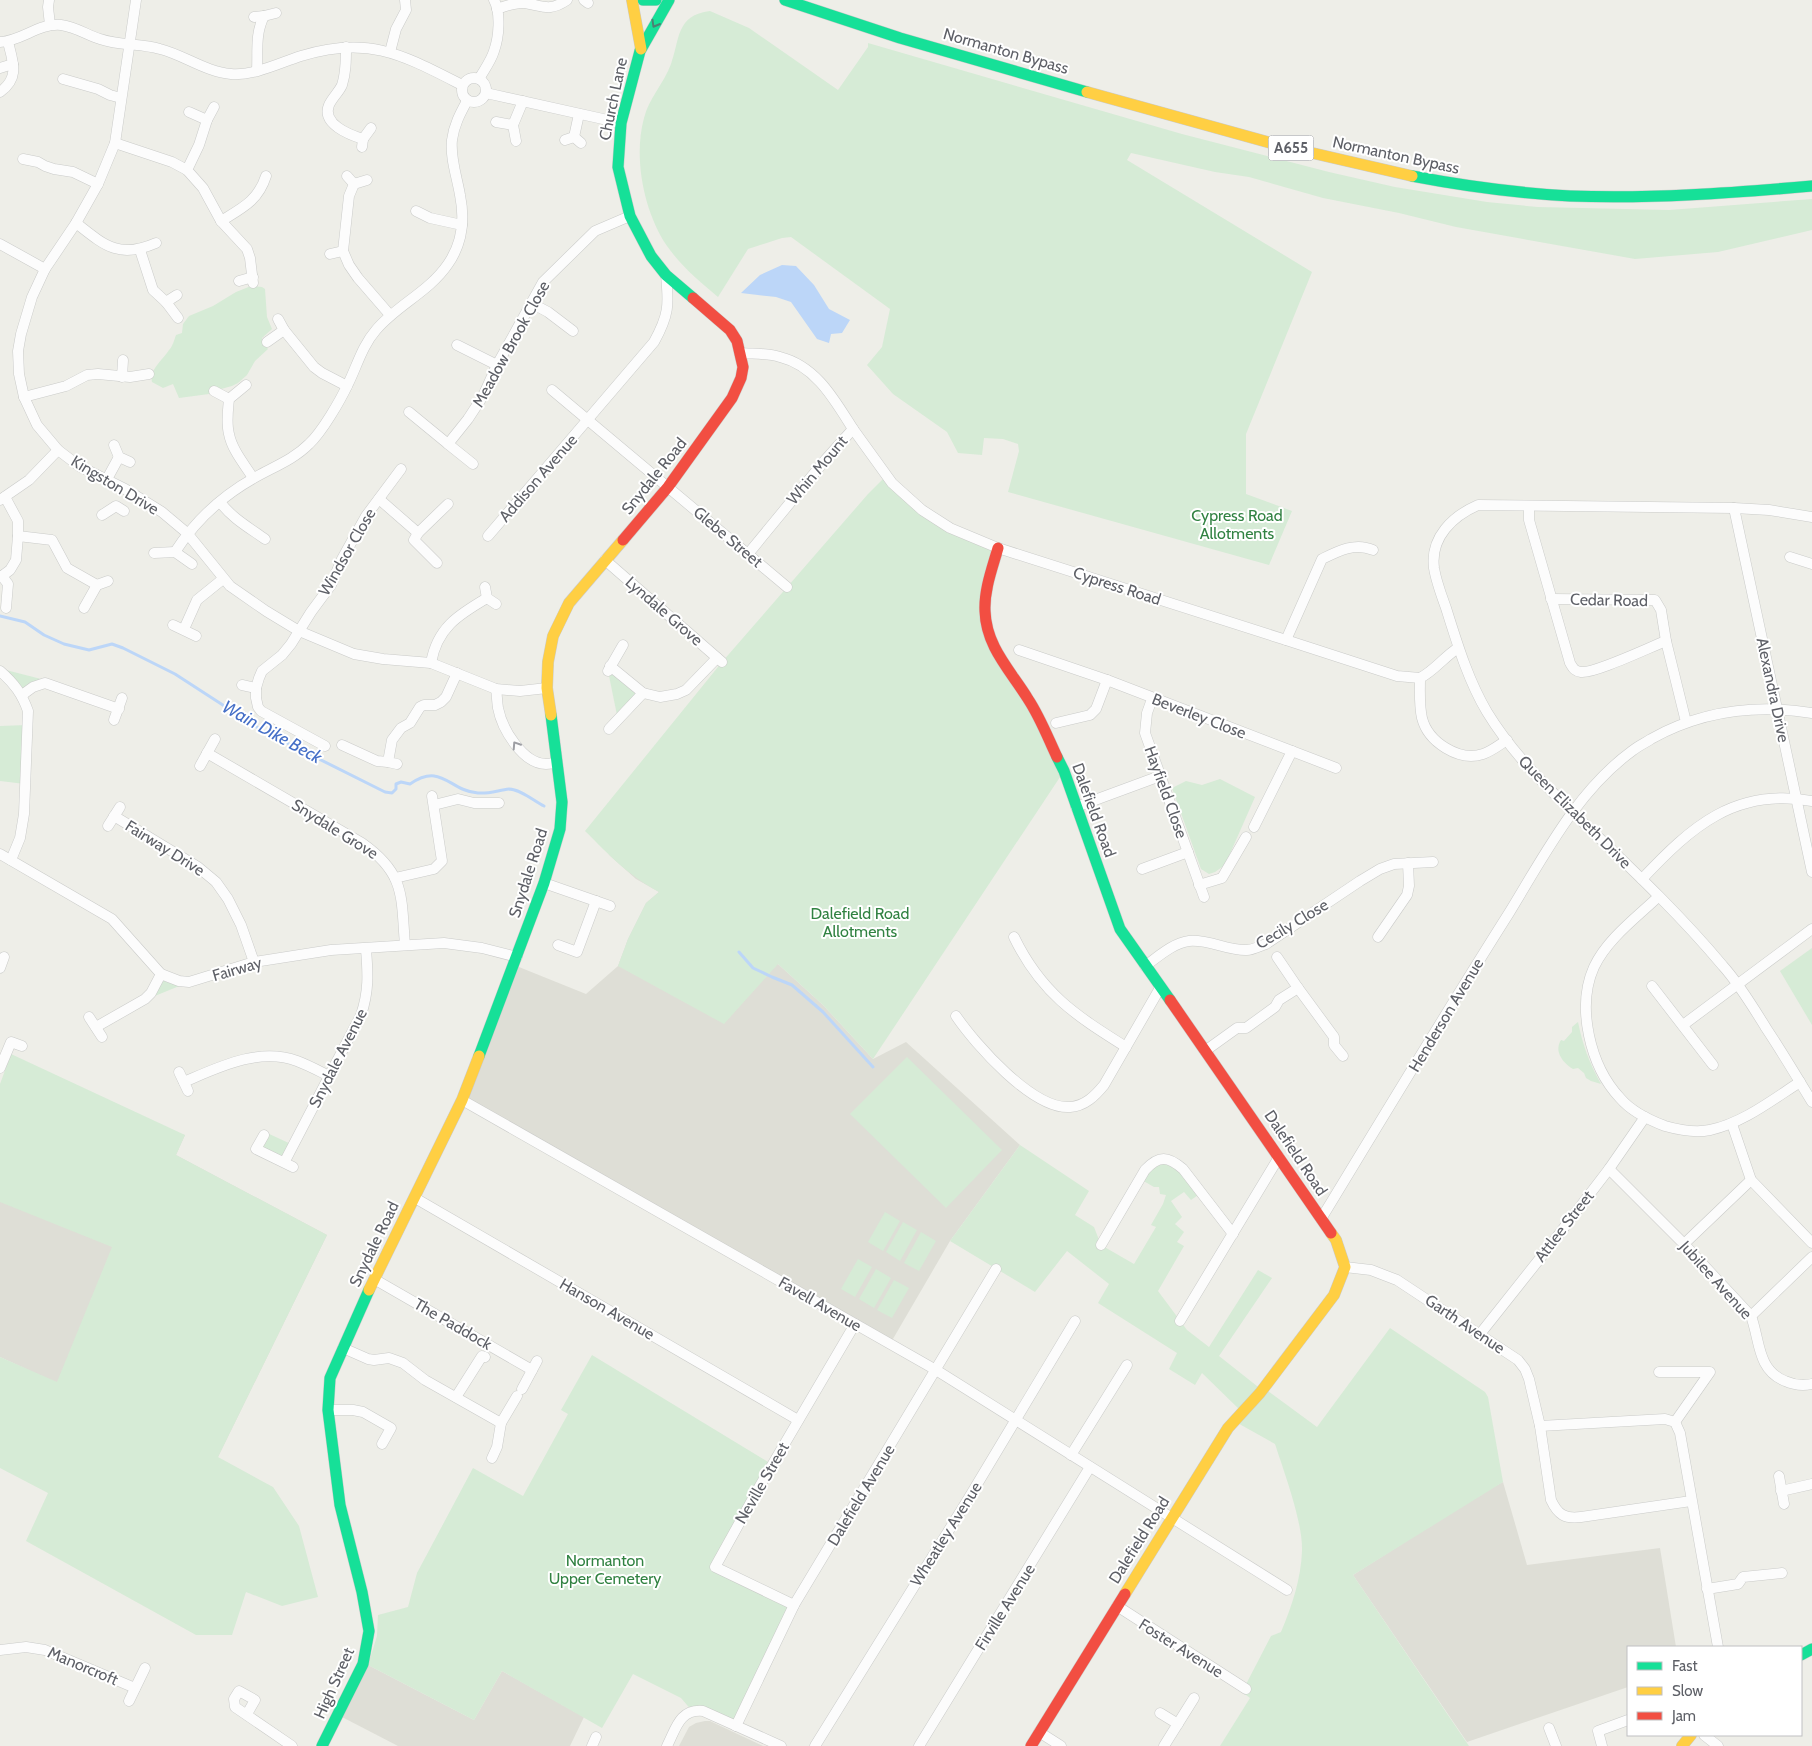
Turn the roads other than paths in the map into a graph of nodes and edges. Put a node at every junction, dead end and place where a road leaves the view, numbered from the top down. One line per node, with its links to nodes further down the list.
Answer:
1 (48, 0): 12 (street)
2 (136, 0): 14 (street, Kingston Drive)
3 (405, 0): 17 (street)
4 (567, 0): 10 (street)
5 (632, 0): 16 (street, Church Lane)
6 (643, 0): 7 (street)
7 (656, 0)
8 (669, 0): 16 (street, Church Lane, one-way to 16)
9 (784, 0): 47 (street, Normanton Bypass / A655)
10 (495, 5): 22 (street)
11 (276, 13): 20 (street)
12 (50, 25): 13 (street); 14 (street)
13 (4, 42): 18 (street)
14 (128, 45): 20 (street); 26 (street, Kingston Drive)
15 (346, 47): 17 (street); 20 (street); 36 (street)
16 (642, 48): 34 (street, Church Lane)
17 (390, 52): 23 (street)
18 (13, 64): 19 (street); 24 (street)
19 (0, 68)
20 (257, 70)
21 (63, 79): 26 (street)
22 (480, 79): 23 (street); 25 (street)
23 (462, 85): 27 (street)
24 (0, 92)
25 (486, 93): 27 (street); 28 (street)
26 (122, 98): 38 (street, Kingston Drive)
27 (467, 101): 52 (street)
28 (523, 101): 31 (street); 35 (street)
29 (214, 107): 32 (street)
30 (189, 112): 32 (street)
31 (579, 114): 34 (street); 37 (street)
32 (207, 120): 41 (street)
33 (496, 122): 35 (street)
34 (621, 122): 49 (street, Church Lane)
35 (513, 125): 39 (street)
36 (371, 128)
37 (574, 140)
38 (115, 142): 41 (street); 45 (street, Kingston Drive)
39 (516, 142)
40 (23, 160): 45 (street)
41 (187, 170): 50 (street)
42 (266, 176): 50 (street)
43 (347, 176): 46 (street)
44 (367, 180): 46 (street)
45 (98, 184): 51 (street, Kingston Drive)
46 (354, 184): 56 (street)
47 (1812, 186)
48 (413, 210): 52 (street)
49 (630, 216): 59 (street, Snydale Road); 63 (street, Meadow Brook Close)
50 (221, 221): 60 (street)
51 (76, 223): 55 (street); 58 (street, Kingston Drive)
52 (462, 225): 64 (street)
53 (156, 243): 55 (street)
54 (0, 244): 58 (street)
55 (140, 250): 62 (street)
56 (343, 250): 57 (street); 64 (street)
57 (330, 254)
58 (45, 269): 80 (street, Kingston Drive)
59 (666, 275): 71 (street, Snydale Road); 83 (street, Addison Avenue)
60 (239, 281)
61 (177, 295): 62 (street)
62 (166, 302): 65 (street)
63 (531, 303): 68 (street); 73 (street, Meadow Brook Close)
64 (390, 315): 77 (street)
65 (178, 318)
66 (278, 318): 67 (street)
67 (284, 330): 69 (street); 77 (street)
68 (573, 330)
69 (267, 342)
70 (457, 344): 73 (street)
71 (741, 353): 84 (street, Whin Mount); 94 (street, Snydale Road)
72 (123, 360): 75 (street)
73 (498, 365): 85 (street, Meadow Brook Close)
74 (148, 374): 75 (street)
75 (122, 376): 80 (street)
76 (246, 385): 81 (street)
77 (347, 386): 92 (street)
78 (552, 390): 83 (street, Addison Avenue)
79 (214, 391): 81 (street)
80 (24, 397): 87 (street, Kingston Drive)
81 (229, 399): 92 (street)
82 (409, 412): 85 (street)
83 (588, 420): 94 (street, Addison Avenue); 107 (street, Addison Avenue)
84 (853, 429): 109 (street, Cypress Road); 113 (street, Whin Mount)
85 (448, 444): 90 (street)
86 (114, 445): 88 (street)
87 (58, 450): 93 (street, Kingston Drive); 96 (street)
88 (119, 458): 89 (street); 93 (street)
89 (130, 462)
90 (473, 464)
91 (401, 469): 97 (street, Windsor Close)
92 (253, 478): 98 (street)
93 (106, 479): 95 (street, Kingston Drive)
94 (668, 487): 113 (street, Glebe Street); 115 (street, Snydale Road)
95 (125, 489): 102 (street); 104 (street, Kingston Drive)
96 (2, 498): 106 (street)
97 (380, 499): 105 (street, Windsor Close); 132 (street, Windsor Close)
98 (220, 502): 104 (street); 108 (street)
99 (448, 504): 105 (street)
100 (1529, 506): 101 (street, Queen Elizabeth Drive); 126 (street, Cedar Road); 137 (street, Queen Elizabeth Drive)
101 (1734, 508): 103 (street, Queen Elizabeth Drive); 153 (street, Alexandra Drive)
102 (102, 515)
103 (1812, 517)
104 (187, 533): 112 (street); 120 (street, Kingston Drive)
105 (418, 533): 116 (street, Windsor Close)
106 (18, 536): 119 (street); 122 (street)
107 (488, 536)
108 (265, 539)
109 (998, 548): 134 (street, Cypress Road); 173 (street, Dalefield Road)
110 (1373, 550): 134 (street)
111 (154, 552): 112 (street)
112 (175, 552): 117 (street)
113 (748, 554): 124 (street, Glebe Street)
114 (1790, 557): 118 (street)
115 (605, 560): 146 (street, Snydale Road); 148 (street, Lyndale Grove)
116 (437, 563)
117 (192, 564)
118 (1812, 564)
119 (1, 576): 128 (street)
120 (223, 579): 131 (street); 132 (street, Kingston Drive)
121 (108, 581): 122 (street)
122 (97, 584): 129 (street)
123 (485, 587): 125 (street)
124 (787, 587)
125 (487, 598): 127 (street); 139 (street)
126 (1551, 599): 135 (street, Cedar Road); 135 (street, Cedar Road)
127 (496, 604)
128 (6, 608)
129 (84, 608)
130 (174, 625): 131 (street)
131 (184, 629): 133 (street)
132 (300, 631): 139 (street, Kingston Drive); 145 (street)
133 (196, 636)
134 (1286, 640): 142 (street, Cypress Road)
135 (1666, 641): 156 (street, Cedar Road)
136 (623, 646): 148 (street)
137 (1458, 648): 142 (street); 160 (street, Queen Elizabeth Drive)
138 (1019, 650): 143 (street, Beverley Close)
139 (431, 663): 141 (street, Kingston Drive)
140 (0, 671): 149 (street)
141 (458, 673): 147 (street, Kingston Drive); 161 (street)
142 (1420, 678): 160 (street)
143 (1107, 680): 151 (street, Beverley Close); 157 (street)
144 (242, 685): 145 (street)
145 (256, 688): 162 (street)
146 (547, 688): 147 (street, Kingston Drive); 165 (street, Snydale Road)
147 (496, 689): 165 (street, one-way to 147)
148 (642, 693): 158 (street)
149 (22, 695): 152 (street); 181 (street)
150 (122, 698): 152 (street)
151 (1152, 699): 163 (street, Beverley Close); 168 (street, Hayfield Close)
152 (119, 709): 155 (street)
153 (1777, 710): 154 (street, Henderson Avenue); 156 (street, Henderson Avenue); 169 (street, Alexandra Drive)
154 (1812, 713)
155 (114, 720)
156 (1686, 722): 174 (street, Henderson Avenue)
157 (1056, 723)
158 (610, 724)
159 (215, 739): 164 (street)
160 (1507, 740): 174 (street, Queen Elizabeth Drive)
161 (342, 745)
162 (325, 746)
163 (1292, 751): 167 (street, Beverley Close); 177 (street)
164 (208, 753): 166 (street); 186 (street, Snydale Grove)
165 (558, 762): 188 (street, Snydale Road)
166 (200, 766)
167 (1336, 768)
168 (1160, 776): 173 (street); 179 (street, Hayfield Close)
169 (1796, 798): 170 (street); 185 (street, Alexandra Drive); 187 (street)
170 (1812, 801)
171 (499, 803): 186 (street)
172 (120, 807): 175 (street, Fairway Drive)
173 (1076, 807): 204 (street, Dalefield Road)
174 (1573, 812): 187 (street, Queen Elizabeth Drive); 234 (street, Henderson Avenue)
175 (114, 816): 176 (street, Fairway Drive); 203 (street, Fairway Drive)
176 (108, 826)
177 (1254, 827)
178 (1246, 837): 189 (street)
179 (1188, 852): 184 (street); 189 (street, Hayfield Close)
180 (0, 854): 181 (street)
181 (11, 860): 206 (street)
182 (1433, 862): 183 (street, Cecily Close)
183 (1408, 863): 195 (street); 204 (street, Cecily Close)
184 (1142, 869)
185 (1812, 872)
186 (396, 878): 197 (street, Snydale Grove)
187 (1642, 880): 190 (street, Queen Elizabeth Drive)
188 (544, 883): 192 (street); 201 (street, Snydale Road)
189 (1199, 885): 191 (street, Hayfield Close)
190 (1658, 896): 207 (street, Queen Elizabeth Drive); 227 (street)
191 (1204, 897)
192 (596, 901): 193 (street); 198 (street)
193 (610, 906)
194 (1812, 929): 207 (street)
195 (1378, 937)
196 (1014, 938): 217 (street)
197 (405, 945): 199 (street, Fairway); 201 (street, Fairway)
198 (558, 945)
199 (366, 949): 203 (street, Fairway); 223 (street, Snydale Avenue)
200 (4, 957): 205 (street)
201 (517, 957): 225 (street, Snydale Road)
202 (1277, 958): 210 (street)
203 (254, 962): 206 (street, Fairway)
204 (1145, 966): 209 (street, Dalefield Road)
205 (0, 968)
206 (161, 974): 214 (street)
207 (1737, 984): 213 (street); 224 (street, Queen Elizabeth Drive)
208 (1652, 986): 213 (street)
209 (1160, 988): 217 (street); 218 (street, Dalefield Road)
210 (1298, 988): 218 (street); 219 (street)
211 (956, 1016): 217 (street)
212 (89, 1017): 214 (street)
213 (1683, 1025): 220 (street)
214 (96, 1027): 215 (street)
215 (102, 1037)
216 (22, 1046): 221 (street)
217 (1126, 1047)
218 (1205, 1051): 230 (street, Dalefield Road)
219 (1343, 1056)
220 (1713, 1065)
221 (0, 1068)
222 (179, 1072): 223 (street)
223 (329, 1076): 229 (street, Snydale Avenue)
224 (1800, 1082): 226 (street, Queen Elizabeth Drive); 228 (street)
225 (462, 1100): 233 (street, Snydale Road); 246 (street, Favell Avenue)
226 (1812, 1102)
227 (1645, 1117): 228 (street); 231 (street, Attlee Street)
228 (1732, 1124): 232 (street)
229 (264, 1134)
230 (1279, 1157): 234 (street, Dalefield Road); 235 (street)
231 (1608, 1169): 237 (street, Jubilee Avenue); 247 (street, Attlee Street)
232 (1751, 1180): 236 (street); 237 (street)
233 (415, 1198): 242 (street, Snydale Road); 256 (street, Hanson Avenue)
234 (1321, 1219): 240 (street, Dalefield Road)
235 (1233, 1234): 238 (street); 245 (street)
236 (1812, 1243)
237 (1684, 1244): 243 (street, Jubilee Avenue)
238 (1102, 1245)
239 (1812, 1257): 243 (street)
240 (1345, 1267): 247 (street, Garth Avenue); 270 (street, Dalefield Road)
241 (996, 1269): 251 (street, Dalefield Avenue)
242 (374, 1278): 248 (street, Snydale Road); 259 (street, The Paddock)
243 (1751, 1316): 253 (street, Jubilee Avenue)
244 (1075, 1321): 257 (street, Wheatley Avenue)
245 (1180, 1321)
246 (855, 1324): 251 (street, Favell Avenue); 256 (street, Neville Street)
247 (1480, 1334): 260 (street, Garth Avenue)
248 (343, 1348): 254 (street); 255 (street, Snydale Road)
249 (485, 1357): 254 (street)
250 (1127, 1365): 262 (street)
251 (936, 1370): 257 (street, Favell Avenue); 275 (street, Dalefield Avenue)
252 (1659, 1372): 258 (street)
253 (1812, 1384)
254 (456, 1397): 259 (street)
255 (328, 1410): 261 (street); 274 (street, Snydale Road)
256 (798, 1420): 275 (street, Neville Street)
257 (1014, 1420): 262 (street, Favell Avenue); 297 (street, Wheatley Avenue)
258 (1675, 1422): 260 (street); 268 (street)
259 (501, 1423): 263 (street)
260 (1540, 1426): 268 (street, Garth Avenue)
261 (382, 1444)
262 (1071, 1455): 264 (street, Favell Avenue)
263 (492, 1458)
264 (1090, 1467): 270 (street, Favell Avenue); 298 (street, Firville Avenue)
265 (1779, 1476): 267 (street)
266 (1812, 1484): 267 (street)
267 (1781, 1491): 269 (street)
268 (1691, 1500): 272 (street)
269 (1784, 1504)
270 (1172, 1518): 273 (street, Favell Avenue); 276 (street, Dalefield Road)
271 (1782, 1573): 272 (street)
272 (1706, 1589): 277 (street)
273 (1287, 1590)
274 (364, 1601): 294 (street, High Street)
275 (794, 1605): 288 (street, Dalefield Avenue)
276 (1117, 1606): 281 (street, Foster Avenue); 290 (street, Dalefield Road)
277 (1718, 1646)
278 (0, 1650): 280 (street, Manorcroft)
279 (145, 1668): 280 (street, Manorcroft)
280 (135, 1688): 283 (street, Manorcroft)
281 (1246, 1689)
282 (1194, 1698): 287 (street)
283 (129, 1701)
284 (1160, 1713): 287 (street)
285 (248, 1714): 293 (street)
286 (1627, 1720): 303 (street)
287 (1178, 1724): 301 (street)
288 (736, 1726): 295 (street); 296 (street)
289 (1549, 1728): 302 (street)
290 (1040, 1732): 299 (street, Dalefield Road); 300 (street)
291 (1690, 1736): 304 (street)
292 (1705, 1736): 305 (street)
293 (292, 1746)
294 (322, 1746)
295 (667, 1746)
296 (781, 1746)
297 (815, 1746)
298 (919, 1746)
299 (1031, 1746)
300 (1061, 1746)
301 (1164, 1746)
302 (1556, 1746)
303 (1602, 1746)
304 (1682, 1746)
305 (1718, 1746)

